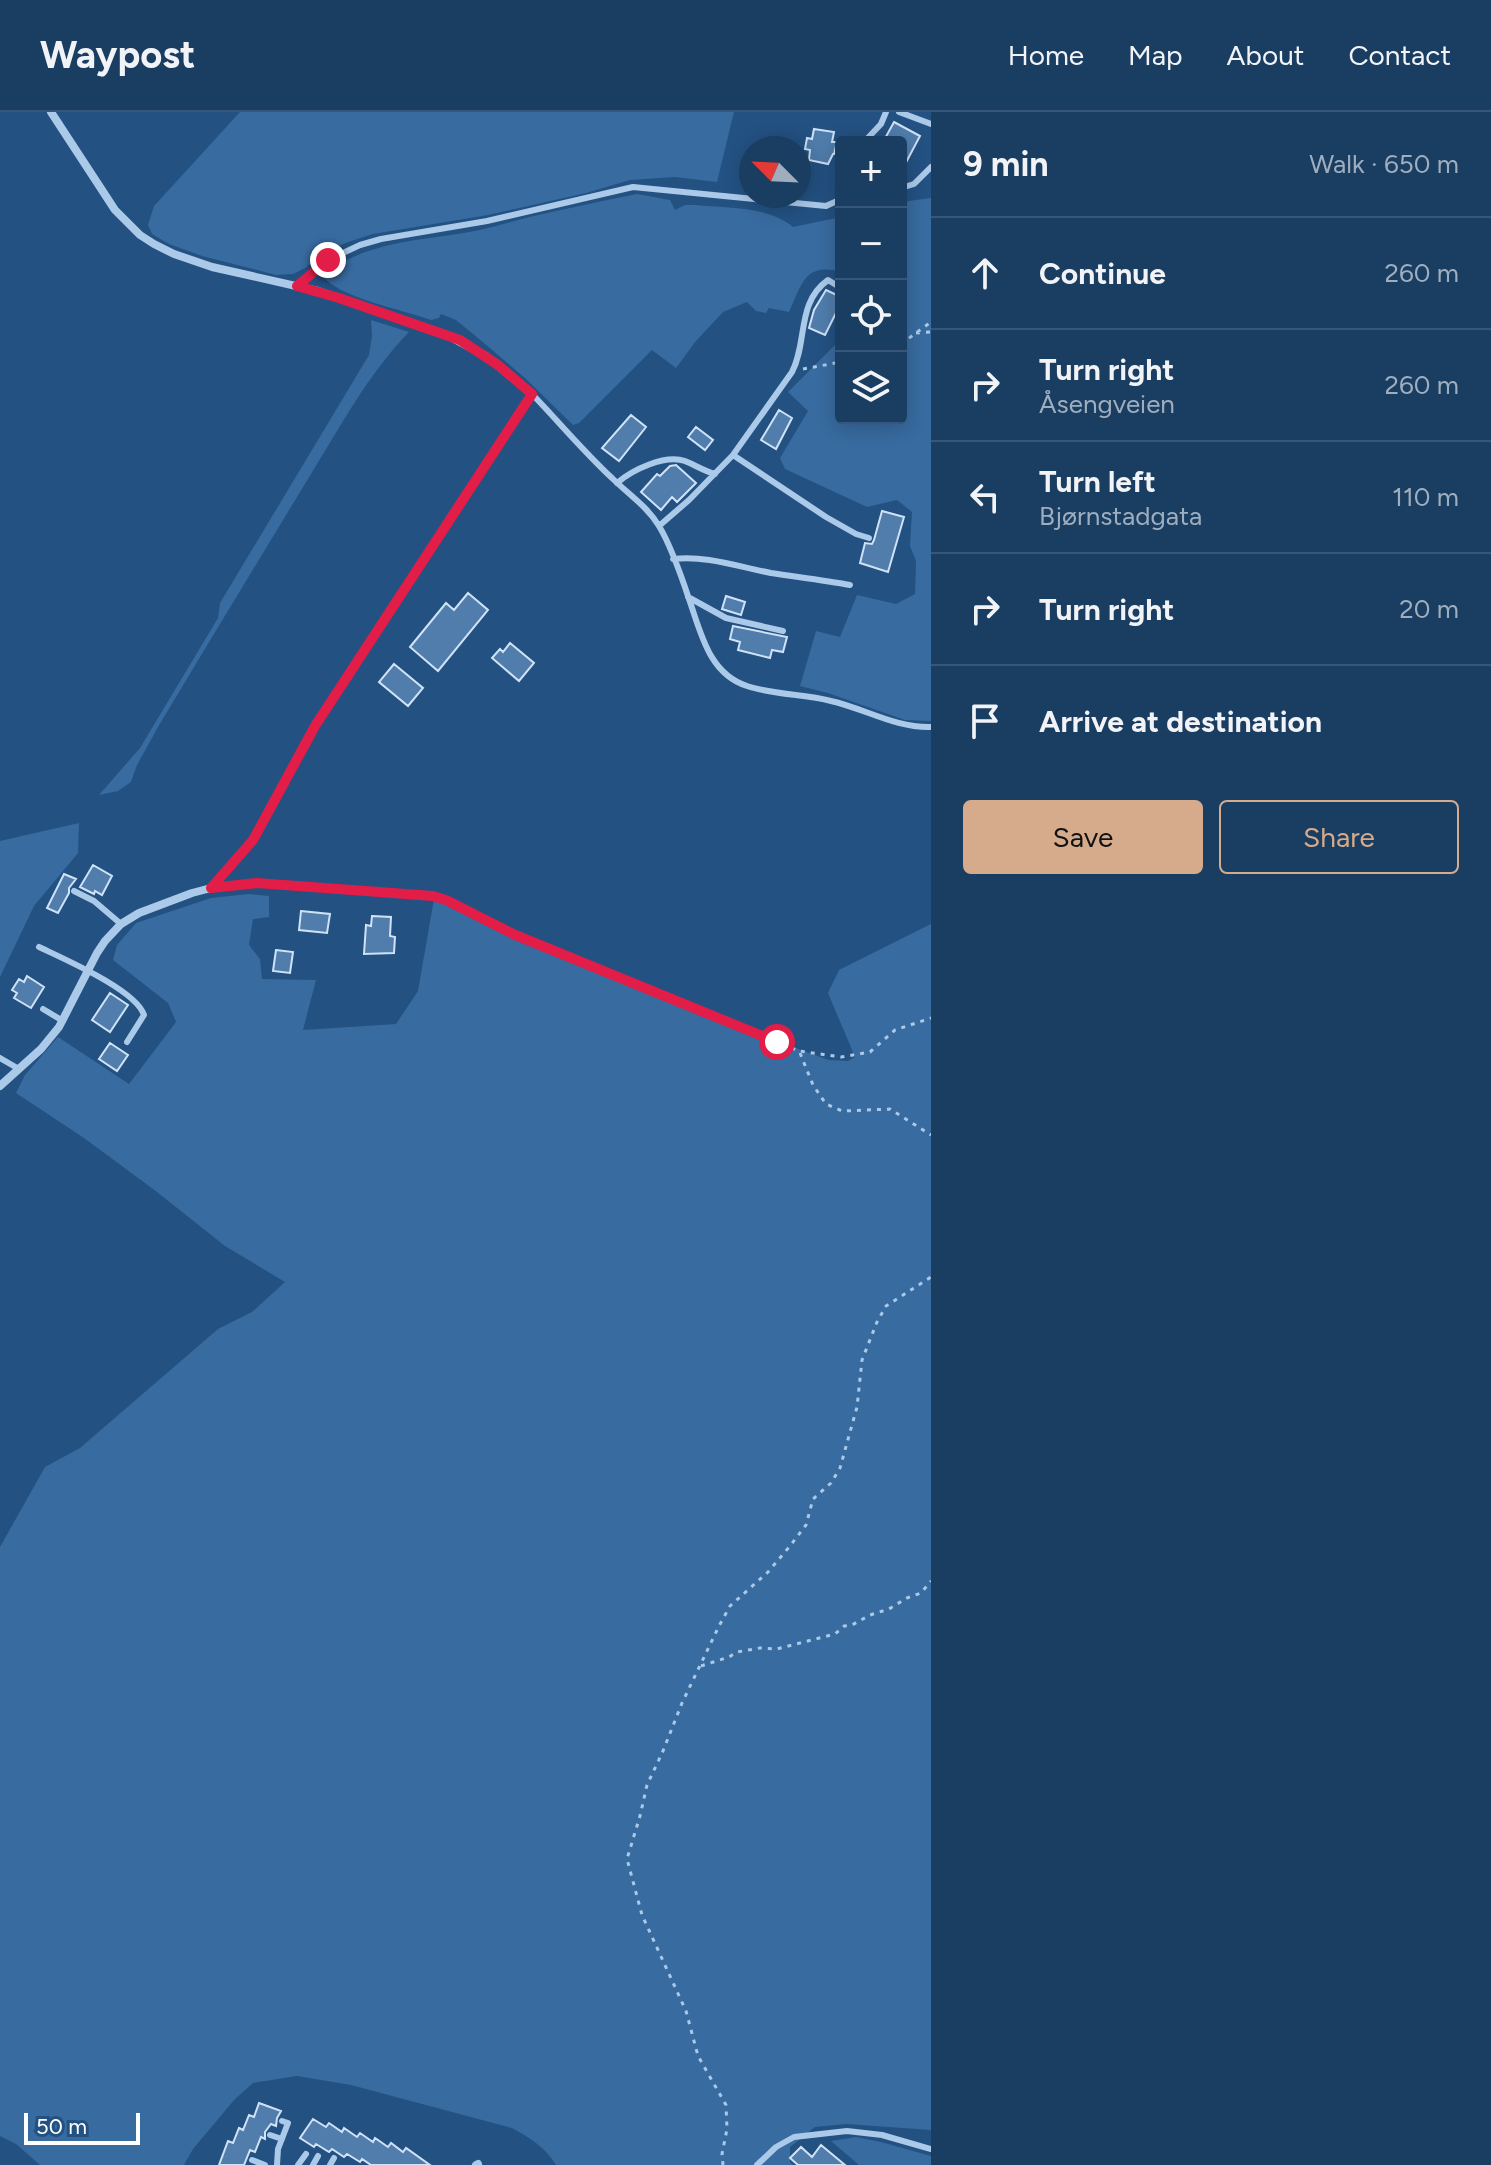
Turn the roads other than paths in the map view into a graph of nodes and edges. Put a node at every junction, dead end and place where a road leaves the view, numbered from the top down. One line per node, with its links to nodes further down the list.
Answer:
1 (51, 112): 10 (street)
2 (886, 112): 5 (lane)
3 (899, 112): 4 (lane)
4 (931, 124)
5 (870, 136)
6 (931, 167): 7 (lane)
7 (907, 186)
8 (835, 202): 10 (lane)
9 (835, 284): 12 (lane)
10 (297, 286): 11 (street)
11 (532, 394): 14 (lane); 22 (street)
12 (733, 455): 13 (lane); 16 (lane)
13 (715, 474): 14 (lane); 15 (lane)
14 (617, 483): 15 (lane)
15 (659, 526): 17 (lane)
16 (869, 538)
17 (673, 559): 18 (lane); 19 (lane)
18 (850, 585)
19 (688, 597): 20 (lane); 21 (lane)
20 (783, 631)
21 (931, 727)
22 (211, 888): 24 (lane); 25 (street)
23 (74, 891): 25 (lane)
24 (433, 896)
25 (121, 924): 27 (street)
26 (39, 947): 27 (lane)
27 (88, 971): 29 (street); 30 (lane)
28 (43, 1009): 29 (lane)
29 (63, 1021): 32 (street)
30 (127, 1042)
31 (0, 1058): 32 (lane)
32 (19, 1069): 33 (street)
33 (0, 1086)
34 (282, 2121): 36 (lane)
35 (270, 2135): 36 (lane)
36 (282, 2139): 42 (lane)
37 (931, 2149): 45 (lane)
38 (306, 2154): 43 (lane)
39 (318, 2156): 44 (lane)
40 (252, 2160): 41 (lane)
41 (265, 2165)
42 (277, 2165)
43 (298, 2165)
44 (313, 2165)
45 (757, 2165)

